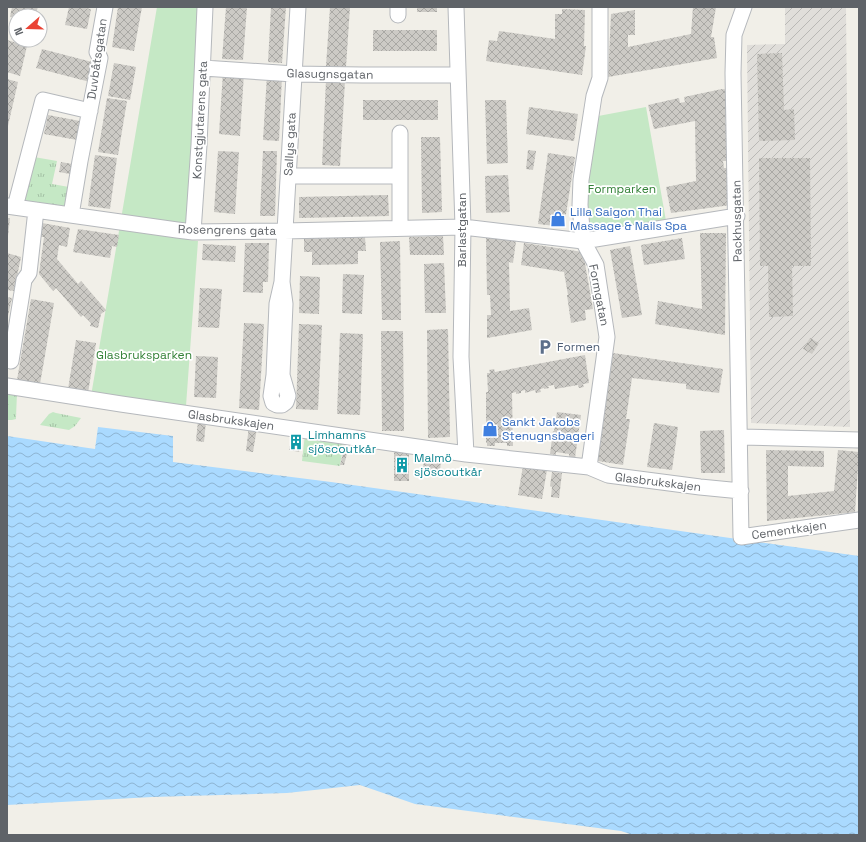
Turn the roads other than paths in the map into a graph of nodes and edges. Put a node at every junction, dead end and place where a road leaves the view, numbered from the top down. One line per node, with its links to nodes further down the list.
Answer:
1 (105, 7): 10 (street, Duvbåtsgatan)
2 (205, 7): 7 (street, Konstgjutarens gata)
3 (298, 7): 8 (street, Sallys gata)
4 (456, 7): 9 (street, Barlastgatan)
5 (600, 7): 22 (street, Formgatan)
6 (744, 7): 17 (street, Packhusgatan)
7 (203, 68): 8 (street, Glasugnsgatan); 21 (street, Konstgjutarens gata)
8 (294, 74): 9 (street, Glasugnsgatan); 12 (street, Sallys gata)
9 (458, 75): 18 (street, Barlastgatan)
10 (90, 111): 14 (street, Duvbåtsgatan); 16 (street, Duvbåtsgatan)
11 (400, 133): 13 (street)
12 (288, 176): 13 (street); 20 (street, Sallys gata)
13 (400, 176): 19 (street)
14 (11, 206): 15 (street, Rosengrens gata)
15 (36, 210): 16 (street, Rosengrens gata); 24 (street)
16 (71, 215): 21 (street, Rosengrens gata)
17 (737, 216): 22 (street, Rosengrens gata); 26 (street, Packhusgatan)
18 (463, 227): 19 (street, Rosengrens gata); 22 (street, Rosengrens gata); 28 (street, Barlastgatan)
19 (400, 228): 20 (street, Rosengrens gata)
20 (284, 231): 21 (street, Rosengrens gata); 23 (street, Sallys gata)
21 (193, 232)
22 (582, 241): 29 (street, Formgatan)
23 (282, 282): 23 (street, Sallys gata)
24 (11, 361)
25 (7, 386): 28 (street, Glasbrukskajen)
26 (740, 437): 27 (street); 30 (street, Packhusgatan)
27 (859, 440)
28 (466, 454): 29 (street, Glasbrukskajen)
29 (589, 467): 30 (street, Glasbrukskajen)
30 (741, 491): 31 (street, Cementkajen)
31 (859, 520)

